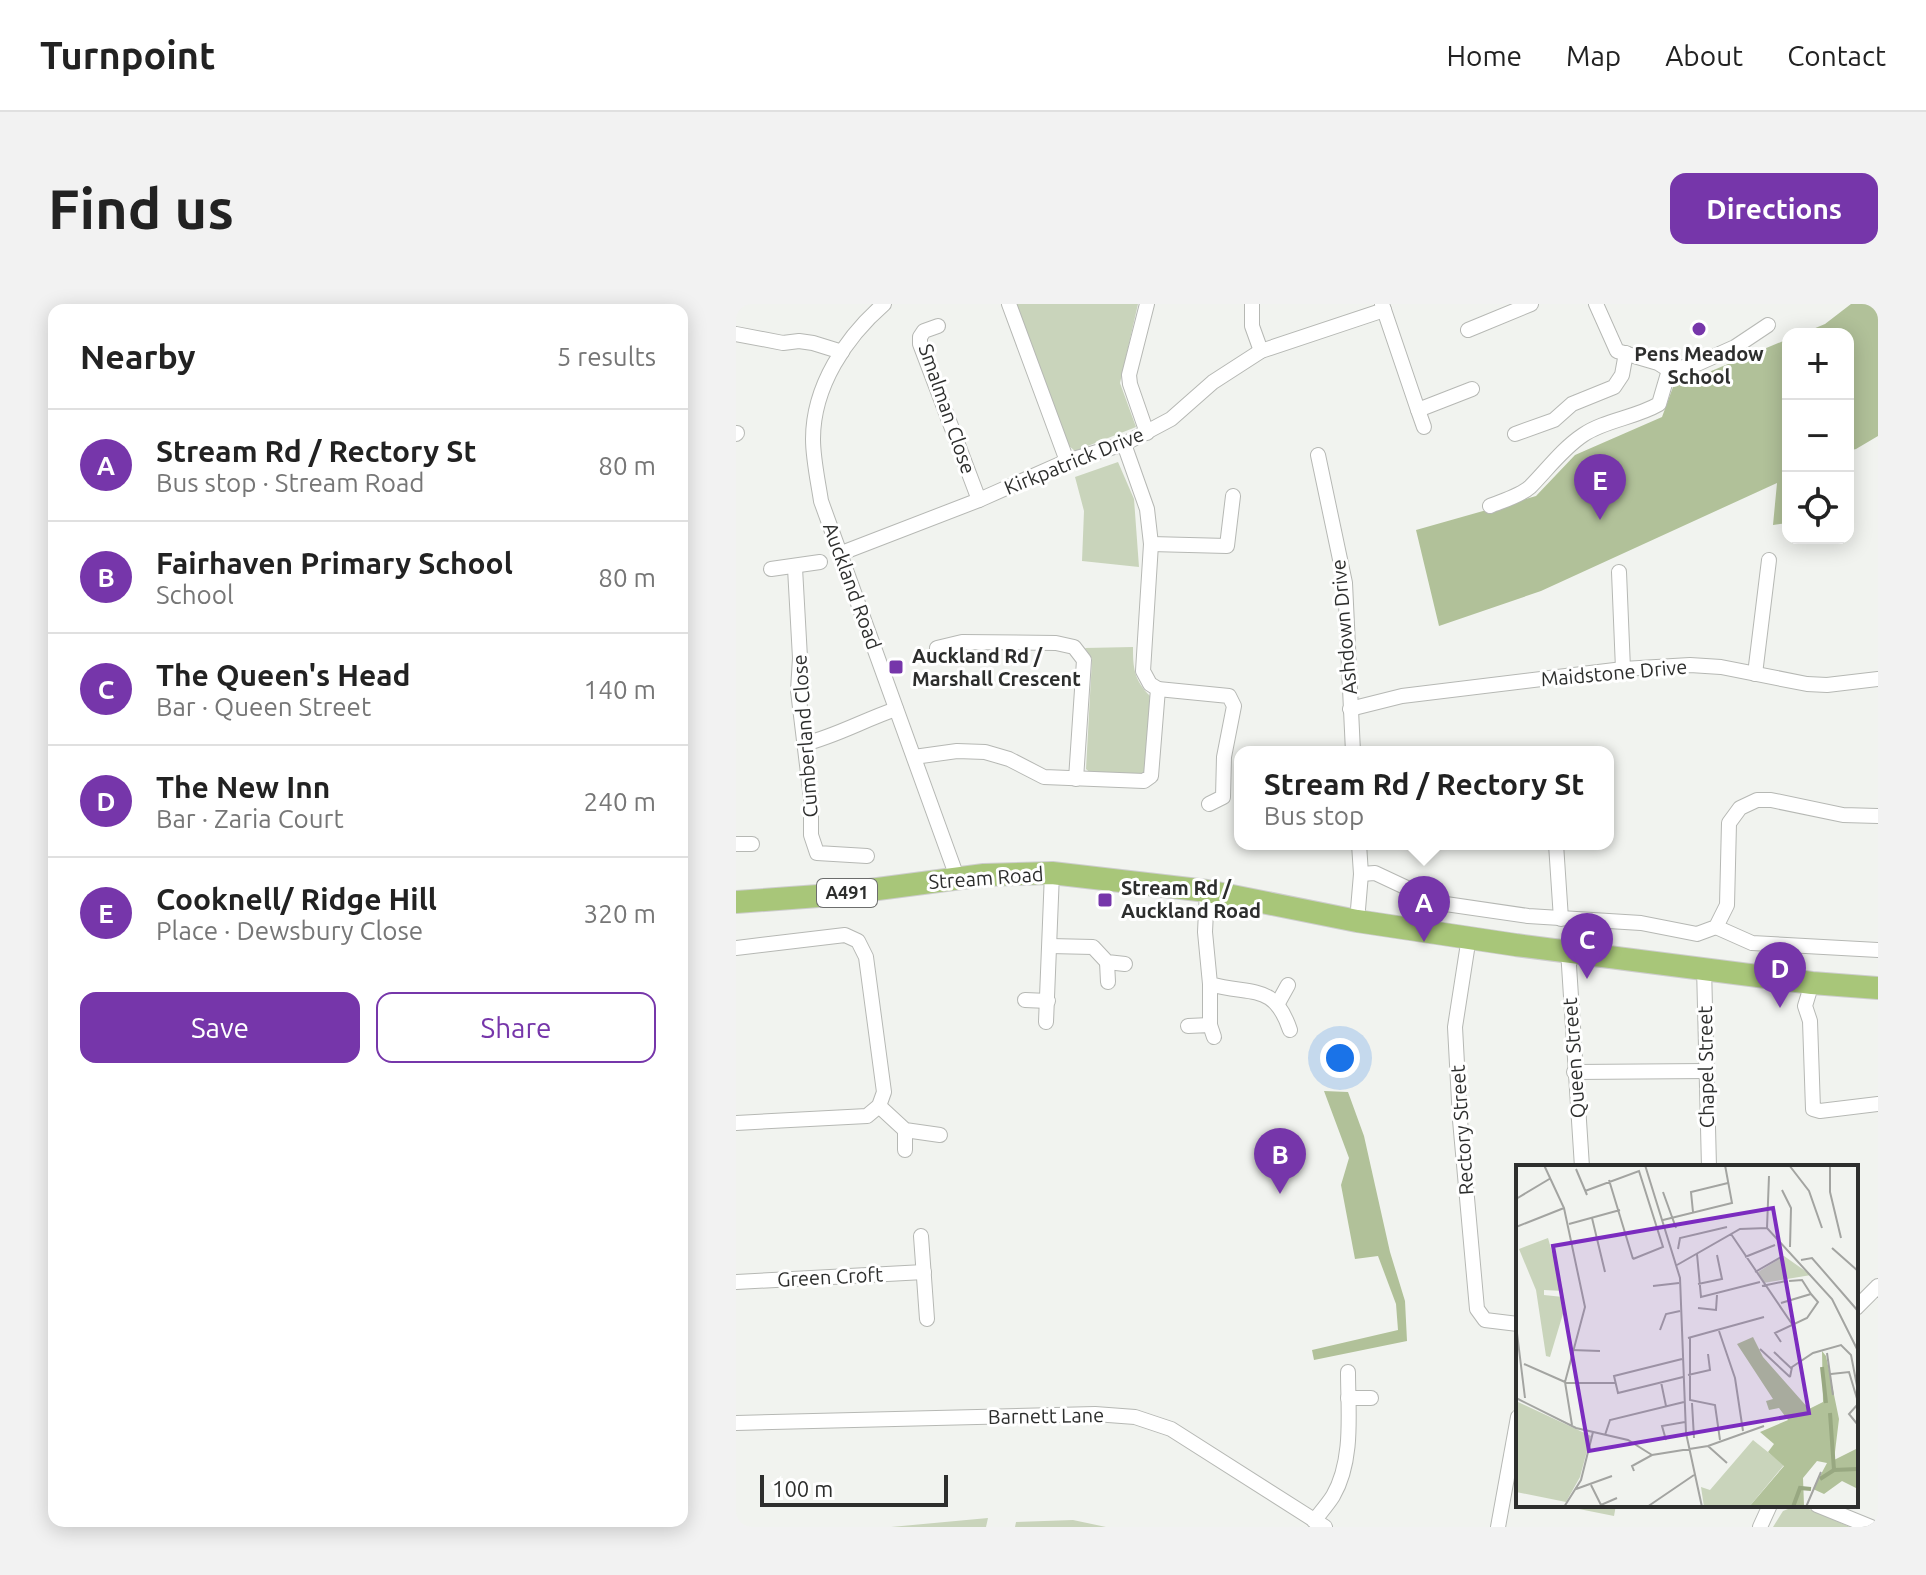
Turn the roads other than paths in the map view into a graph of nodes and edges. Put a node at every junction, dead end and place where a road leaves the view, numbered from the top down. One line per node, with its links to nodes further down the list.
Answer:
1 (884, 304): 13 (street, Auckland Road)
2 (1009, 304): 23 (street)
3 (1147, 304): 19 (street)
4 (1252, 304): 12 (street)
5 (1531, 304): 10 (street)
6 (1596, 304): 14 (street)
7 (1383, 307): 12 (street, Kirkpatrick Drive); 17 (street)
8 (1768, 325): 15 (street)
9 (938, 326): 25 (street, Smalman Close)
10 (1468, 330)
11 (736, 334): 13 (street)
12 (1261, 351): 19 (street, Kirkpatrick Drive)
13 (842, 352): 28 (street, Auckland Road)
14 (1626, 353): 15 (street); 20 (street)
15 (1663, 367): 26 (street)
16 (1472, 389): 17 (street)
17 (1418, 410): 18 (street)
18 (1424, 427)
19 (1147, 433): 21 (street, Kirkpatrick Drive)
20 (1515, 434)
21 (1124, 444): 23 (street, Kirkpatrick Drive); 27 (street)
22 (1318, 455): 42 (street, Ashdown Drive)
23 (1067, 461): 25 (street, Kirkpatrick Drive)
24 (1233, 496): 27 (street)
25 (979, 500): 28 (street, Kirkpatrick Drive)
26 (1490, 506)
27 (1151, 544): 40 (street)
28 (839, 554): 41 (street, Auckland Road)
29 (1769, 560): 34 (street)
30 (820, 562): 31 (street)
31 (795, 568): 32 (street); 43 (street, Cumberland Close)
32 (771, 569)
33 (1751, 579): 34 (street)
34 (1768, 580): 38 (street)
35 (1635, 586): 37 (street)
36 (937, 648): 46 (street)
37 (1623, 669): 38 (street, Maidstone Drive); 42 (street, Maidstone Drive)
38 (1755, 674): 39 (street, Maidstone Drive)
39 (1878, 679)
40 (1158, 689): 46 (street); 47 (street)
41 (896, 709): 43 (street); 45 (street, Auckland Road)
42 (1350, 709): 44 (street, Ashdown Drive)
43 (804, 744): 53 (street, Cumberland Close)
44 (1353, 746)
45 (914, 757): 46 (street); 58 (street, Auckland Road)
46 (1076, 779)
47 (1209, 804)
48 (1878, 816): 63 (street)
49 (736, 844): 50 (street)
50 (752, 844)
51 (1359, 850): 57 (street)
52 (1556, 850): 61 (street)
53 (817, 853): 54 (street); 55 (street)
54 (867, 856)
55 (807, 867)
56 (1052, 873): 58 (highway, Stream Road / A491); 59 (highway, Stream Road / A491); 65 (street)
57 (1361, 874): 61 (street); 62 (street)
58 (957, 877): 60 (highway, Stream Road / A491)
59 (1207, 891): 62 (highway, Stream Road / A491); 74 (street)
60 (736, 902)
61 (1561, 919): 63 (street)
62 (1357, 921): 64 (highway, Stream Road / A491)
63 (1716, 927): 68 (street)
64 (1469, 937): 67 (highway, Stream Road / A491); 99 (street, Rectory Street)
65 (1050, 946): 69 (street); 78 (street)
66 (736, 948): 86 (street)
67 (1568, 950): 71 (highway, A491); 84 (street, Queen Street)
68 (1878, 950)
69 (1107, 962): 70 (street); 72 (street)
70 (1125, 964)
71 (1704, 967): 73 (highway, A491); 83 (street, Chapel Street)
72 (1108, 982)
73 (1812, 983): 76 (highway, A491); 85 (street)
74 (1210, 984): 79 (street); 81 (street)
75 (1288, 985): 79 (street)
76 (1878, 988)
77 (1025, 1000): 78 (street)
78 (1048, 1001): 80 (street)
79 (1278, 1003): 82 (street)
80 (1046, 1022)
81 (1188, 1026)
82 (1290, 1030)
83 (1707, 1071): 84 (street); 92 (street, Chapel Street)
84 (1574, 1072): 91 (street, Queen Street)
85 (1878, 1104)
86 (879, 1106): 87 (street); 88 (street)
87 (736, 1123)
88 (905, 1130): 89 (street); 90 (street)
89 (940, 1135)
90 (905, 1150)
91 (1582, 1165)
92 (1709, 1165)
93 (921, 1236): 94 (street)
94 (924, 1272): 95 (street, Green Croft); 98 (street)
95 (736, 1282)
96 (1878, 1286): 97 (street)
97 (1858, 1306)
98 (927, 1319)
99 (1516, 1324)
100 (1348, 1372): 101 (street)
101 (1348, 1398): 102 (street); 107 (street)
102 (1371, 1398)
103 (736, 1423): 107 (street, Barnett Lane)
104 (1516, 1428): 108 (street)
105 (1769, 1507): 109 (street)
106 (1822, 1507): 110 (street)
107 (1320, 1524)
108 (1498, 1527)
109 (1760, 1527)
110 (1871, 1527)

